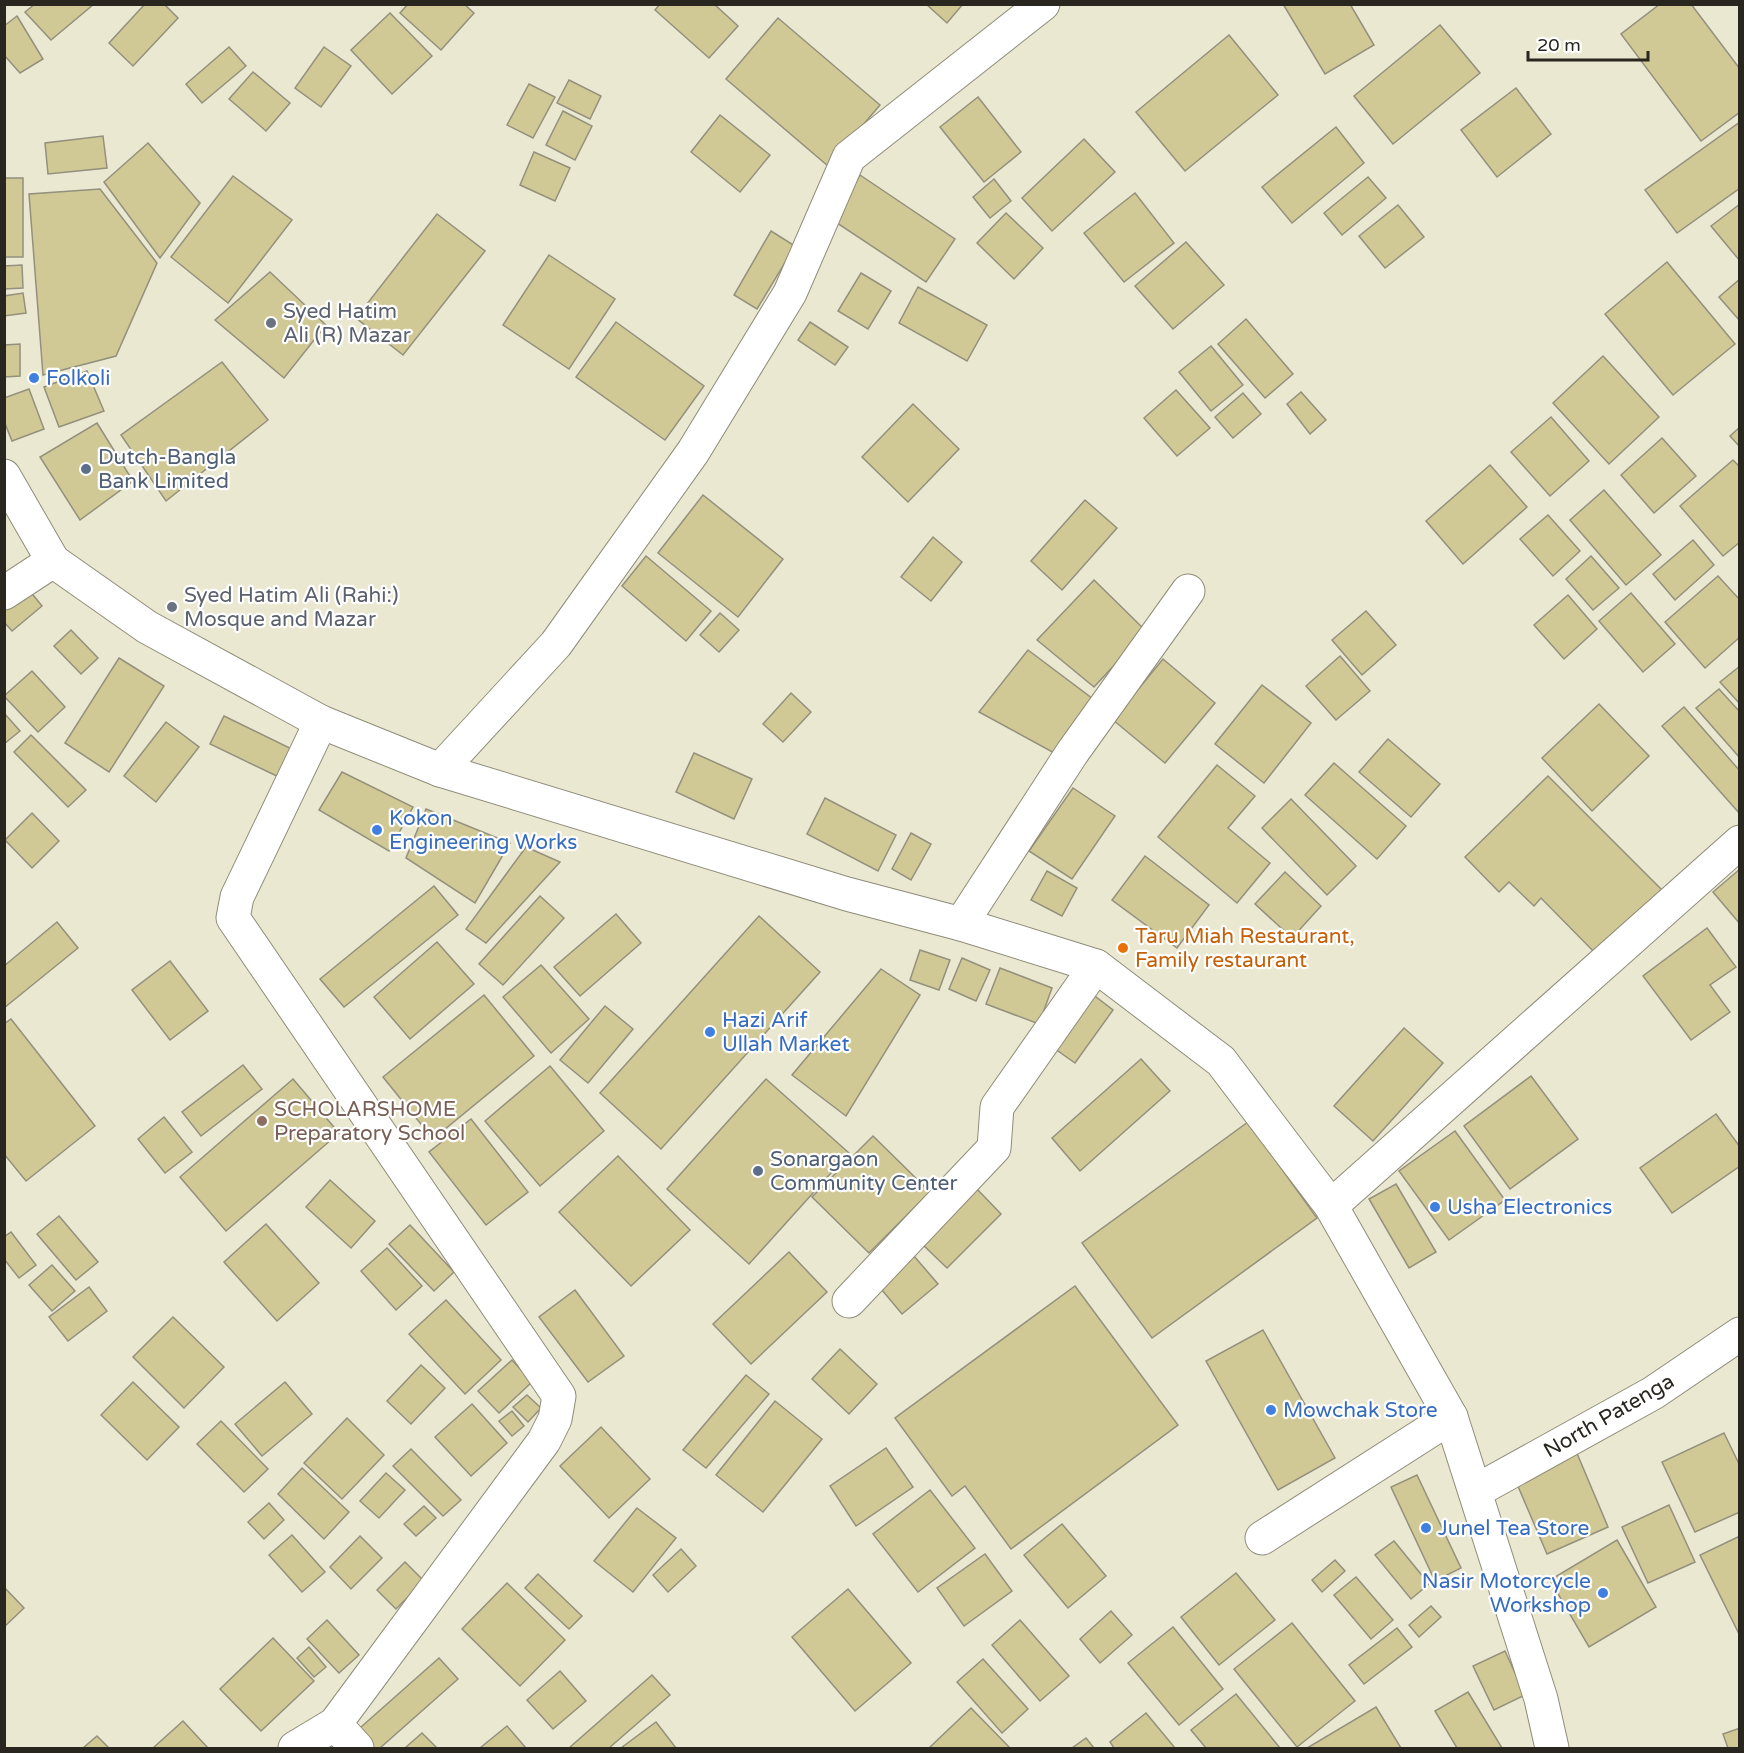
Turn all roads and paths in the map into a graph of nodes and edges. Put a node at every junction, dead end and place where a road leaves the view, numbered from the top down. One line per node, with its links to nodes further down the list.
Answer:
1 (1043, 4): 7 (main road)
2 (4, 476): 3 (main road)
3 (53, 561): 5 (main road); 6 (main road)
4 (1188, 591): 9 (main road)
5 (4, 593)
6 (321, 723): 7 (main road); 17 (main road)
7 (440, 770): 9 (main road)
8 (1740, 842): 11 (main road)
9 (961, 924): 10 (main road)
10 (1096, 966): 11 (main road); 12 (main road)
11 (1331, 1206): 14 (main road)
12 (849, 1301)
13 (1740, 1334): 15 (main road, North Patenga)
14 (1451, 1417): 15 (main road); 16 (main road)
15 (1476, 1491): 20 (main road)
16 (1262, 1538)
17 (335, 1724): 18 (main road); 19 (main road)
18 (296, 1749)
19 (357, 1749)
20 (1552, 1749)

